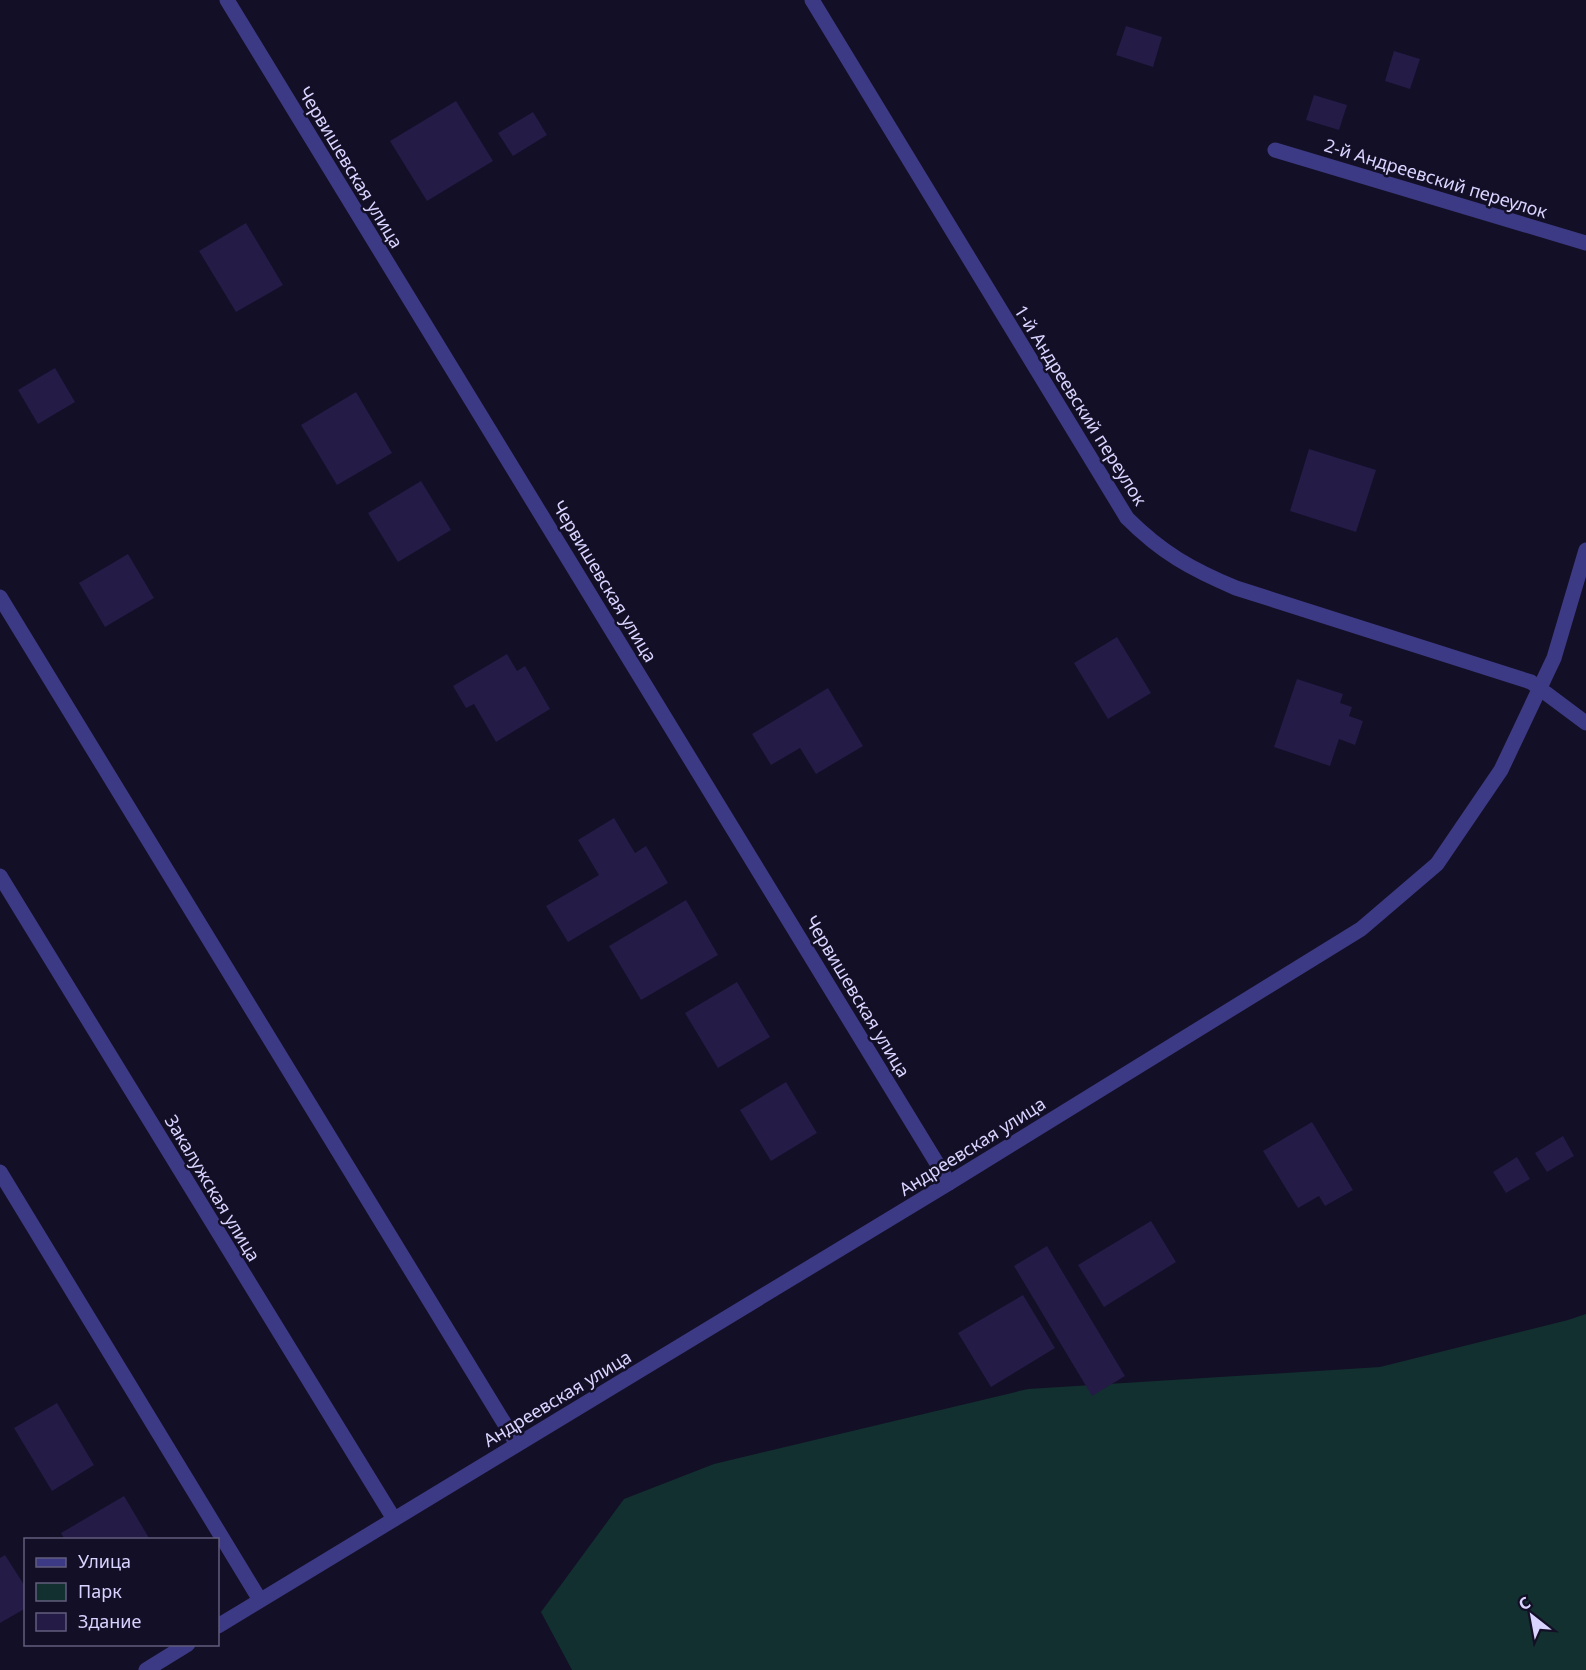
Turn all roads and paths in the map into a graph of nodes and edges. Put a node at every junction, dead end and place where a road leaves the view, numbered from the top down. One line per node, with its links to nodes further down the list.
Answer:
1 (227, 0): 11 (street, Червишевская улица)
2 (812, 0): 7 (street, 1-й Андреевский переулок)
3 (1275, 150): 4 (street, 2-й Андреевский переулок)
4 (1586, 243)
5 (1586, 550): 7 (street, Андреевская улица)
6 (0, 597): 12 (street)
7 (1540, 688): 8 (street, 1-й Андреевский переулок); 11 (street, Андреевская улица)
8 (1586, 723)
9 (0, 876): 13 (street, Закалужская улица)
10 (0, 1172): 14 (street)
11 (949, 1183): 12 (street, Андреевская улица)
12 (518, 1444): 13 (street, Андреевская улица)
13 (394, 1520): 14 (street, Андреевская улица)
14 (260, 1600): 15 (street, Андреевская улица)
15 (219, 1625)
16 (185, 1646): 17 (street)
17 (146, 1670)

